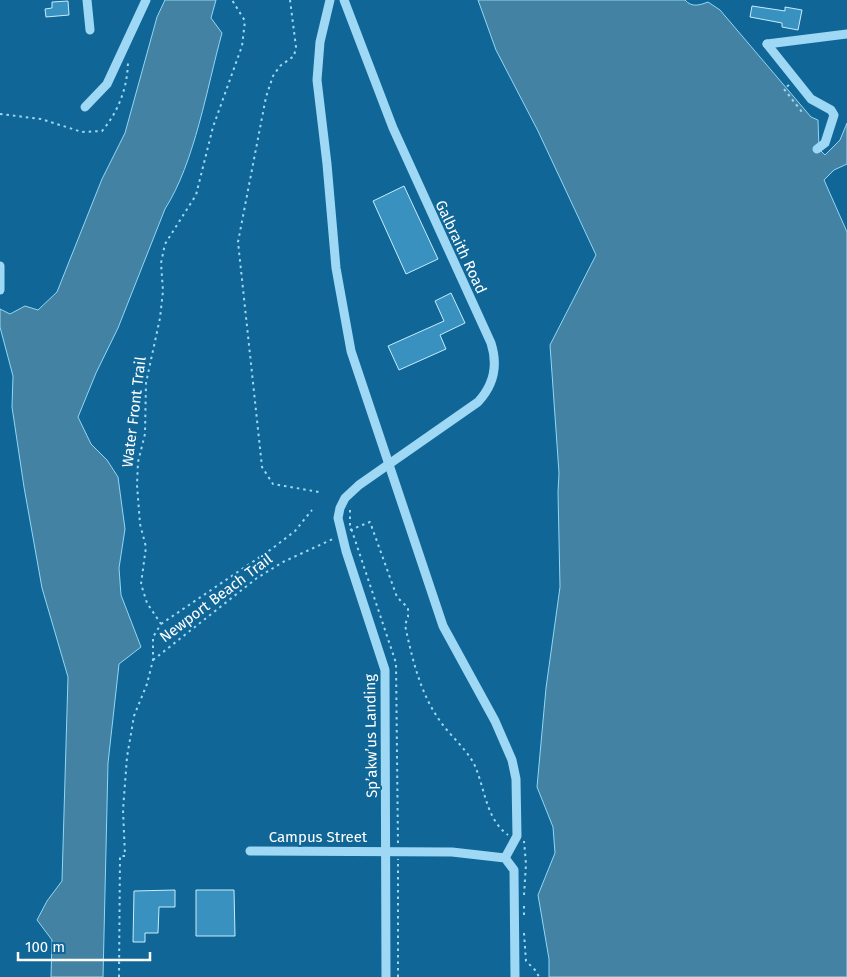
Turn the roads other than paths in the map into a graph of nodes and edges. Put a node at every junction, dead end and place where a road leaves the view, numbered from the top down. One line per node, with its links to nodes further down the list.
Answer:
1 (87, 0): 5 (street)
2 (146, 0): 7 (street)
3 (330, 0): 11 (street)
4 (344, 0): 11 (street, Galbraith Road)
5 (90, 30)
6 (847, 34): 8 (street)
7 (85, 107)
8 (817, 149)
9 (0, 266): 10 (street)
10 (0, 290)
11 (388, 464): 13 (street, Sp’akw’us Landing); 14 (street)
12 (250, 851): 13 (street, Campus Street)
13 (386, 851): 14 (street, Campus Street); 15 (street, Sp’akw’us Landing)
14 (505, 858): 16 (street)
15 (386, 977)
16 (515, 977)

